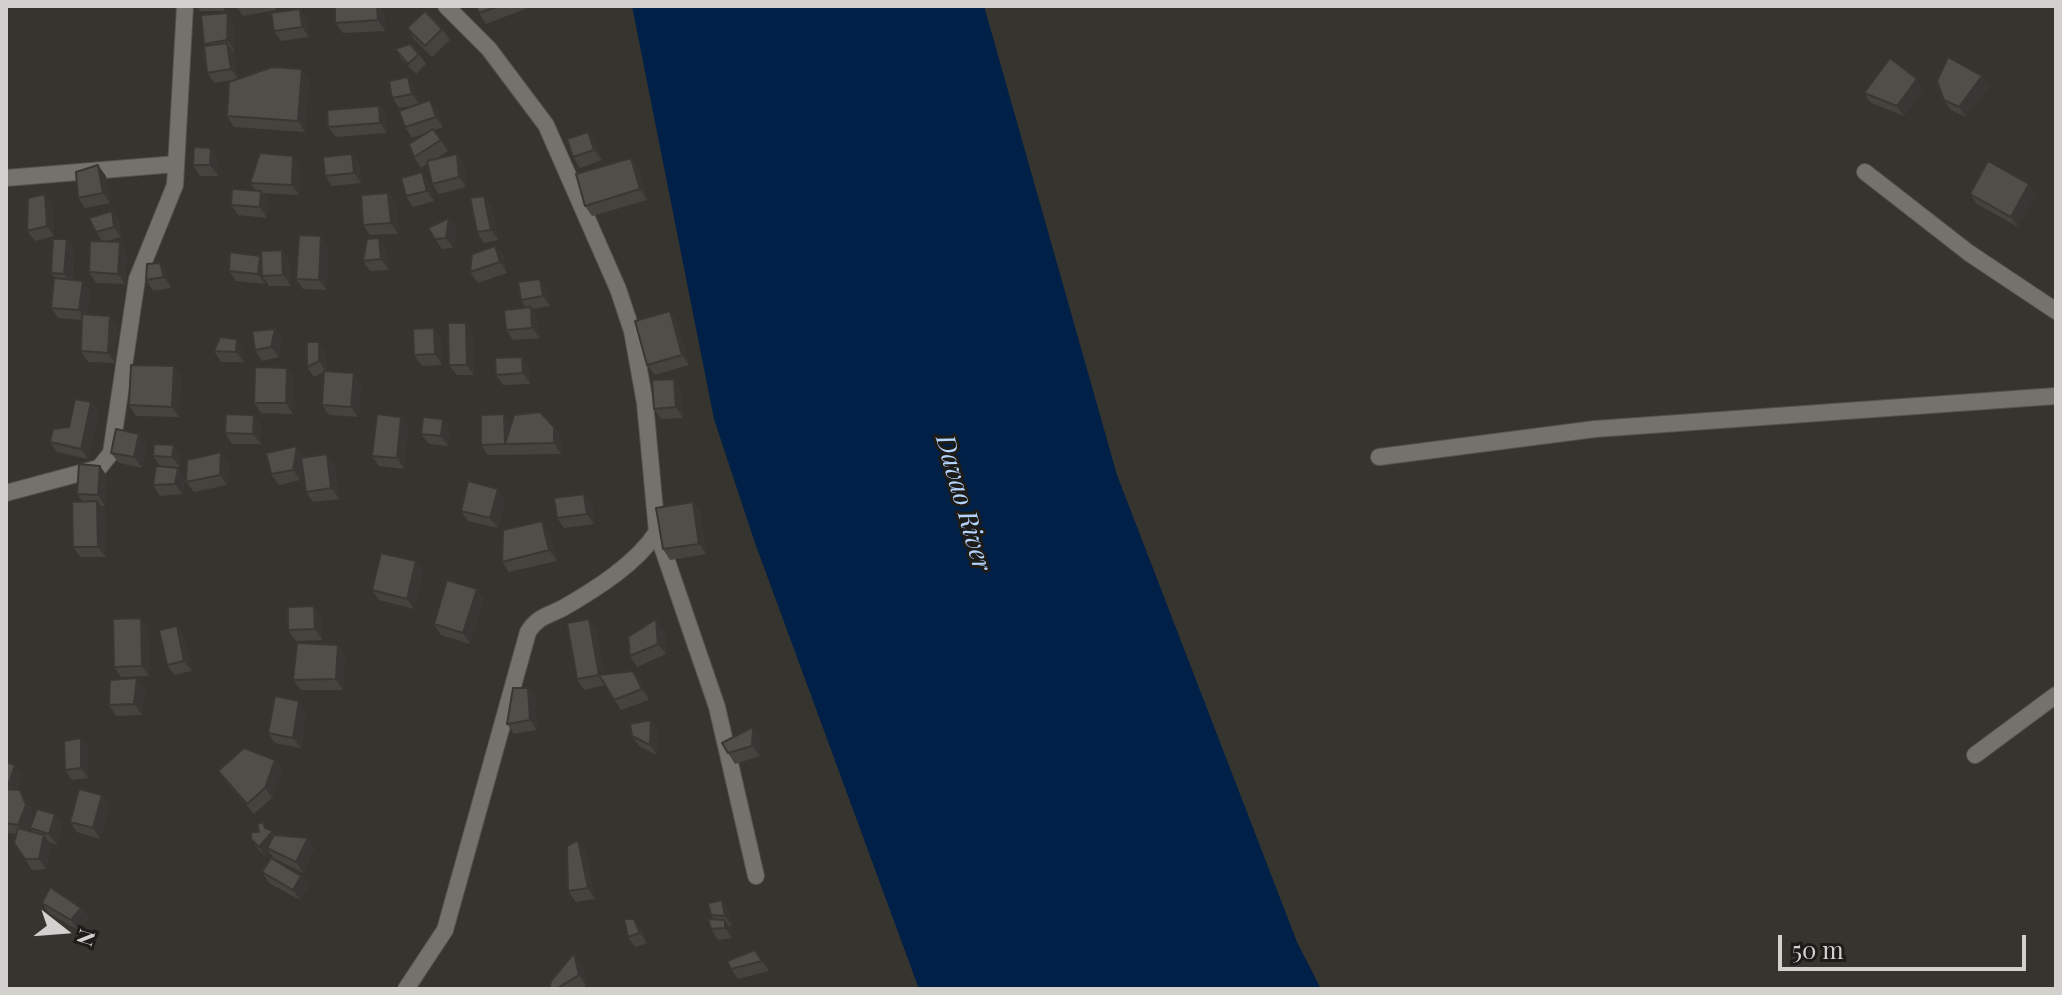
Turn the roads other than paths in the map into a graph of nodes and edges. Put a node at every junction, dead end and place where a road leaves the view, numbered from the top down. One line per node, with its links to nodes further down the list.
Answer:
1 (185, 6): 3 (street)
2 (446, 6): 10 (street)
3 (176, 164): 5 (street); 9 (street)
4 (1865, 172): 6 (street)
5 (6, 178)
6 (2056, 311)
7 (2056, 396): 8 (street)
8 (1379, 457)
9 (6, 493)
10 (657, 532): 13 (street); 14 (street)
11 (2056, 695): 12 (street)
12 (1975, 755)
13 (756, 876)
14 (406, 989)

